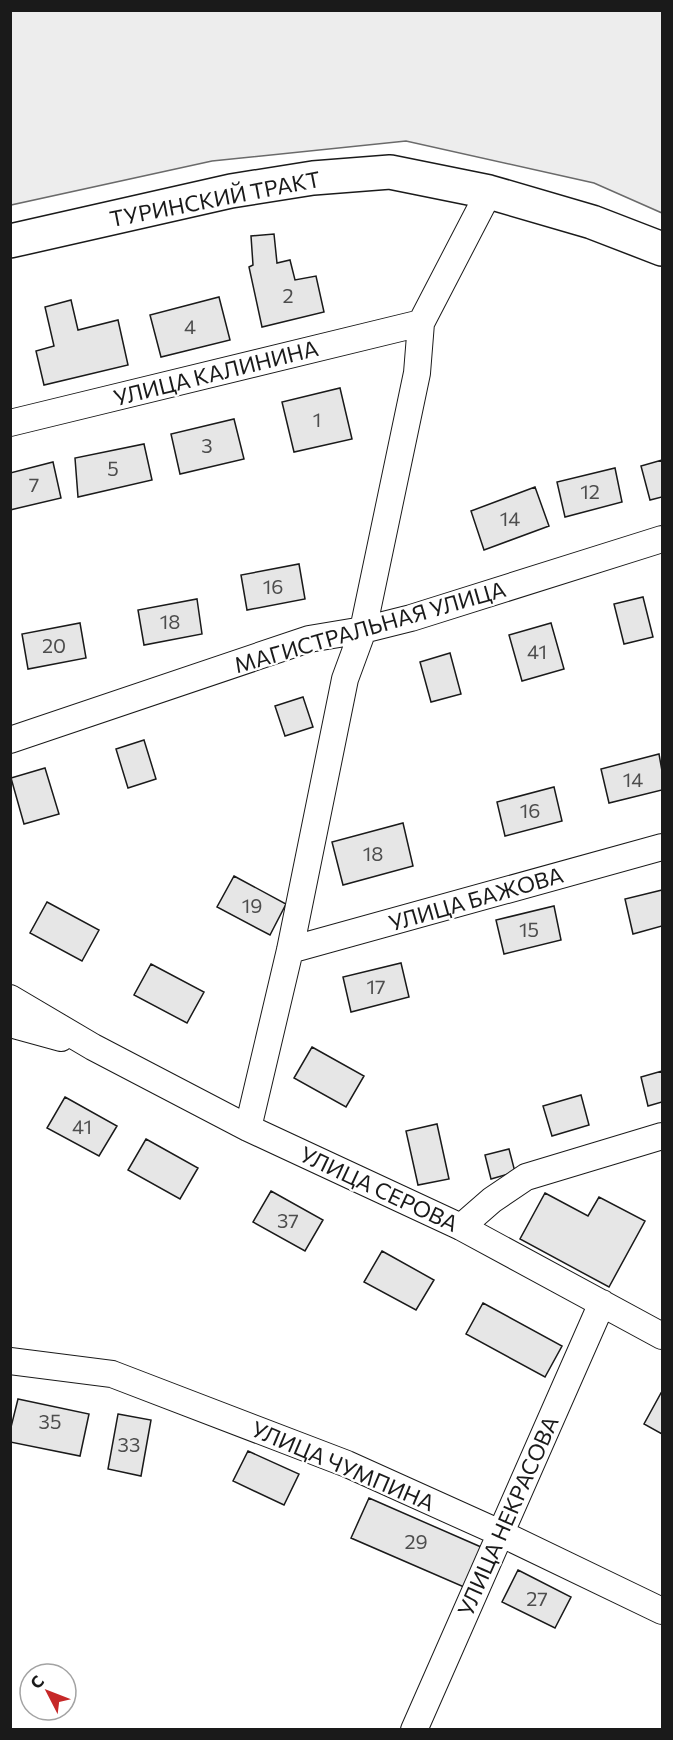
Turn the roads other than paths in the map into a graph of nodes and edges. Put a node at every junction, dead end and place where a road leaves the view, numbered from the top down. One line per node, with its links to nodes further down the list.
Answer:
1 (489, 192): 2 (main road, ТУРИНСКИЙ ТРАКТ); 3 (main road, ТУРИНСКИЙ ТРАКТ); 4 (street)
2 (10, 241)
3 (663, 249)
4 (421, 323): 5 (street, УЛИЦА КАЛИНИНА); 7 (street)
5 (10, 423)
6 (663, 539): 7 (street, МАГИСТРАЛЬНАЯ УЛИЦА)
7 (363, 630): 8 (street, МАГИСТРАЛЬНАЯ УЛИЦА); 10 (street)
8 (10, 740)
9 (663, 847): 10 (street, УЛИЦА БАЖОВА)
10 (290, 950): 14 (street)
11 (10, 998): 13 (street, УЛИЦА СЕРОВА)
12 (10, 1024): 13 (street, УЛИЦА СЕРОВА)
13 (93, 1047): 14 (street, УЛИЦА СЕРОВА)
14 (248, 1128): 16 (street, УЛИЦА СЕРОВА)
15 (663, 1136): 16 (street)
16 (461, 1227): 17 (street, УЛИЦА СЕРОВА)
17 (602, 1303): 18 (street, УЛИЦА СЕРОВА); 20 (street, УЛИЦА НЕКРАСОВА)
18 (663, 1336)
19 (10, 1361): 20 (street, УЛИЦА ЧУМПИНА)
20 (500, 1533): 21 (street, УЛИЦА ЧУМПИНА); 22 (street, УЛИЦА НЕКРАСОВА)
21 (663, 1611)
22 (414, 1730)

